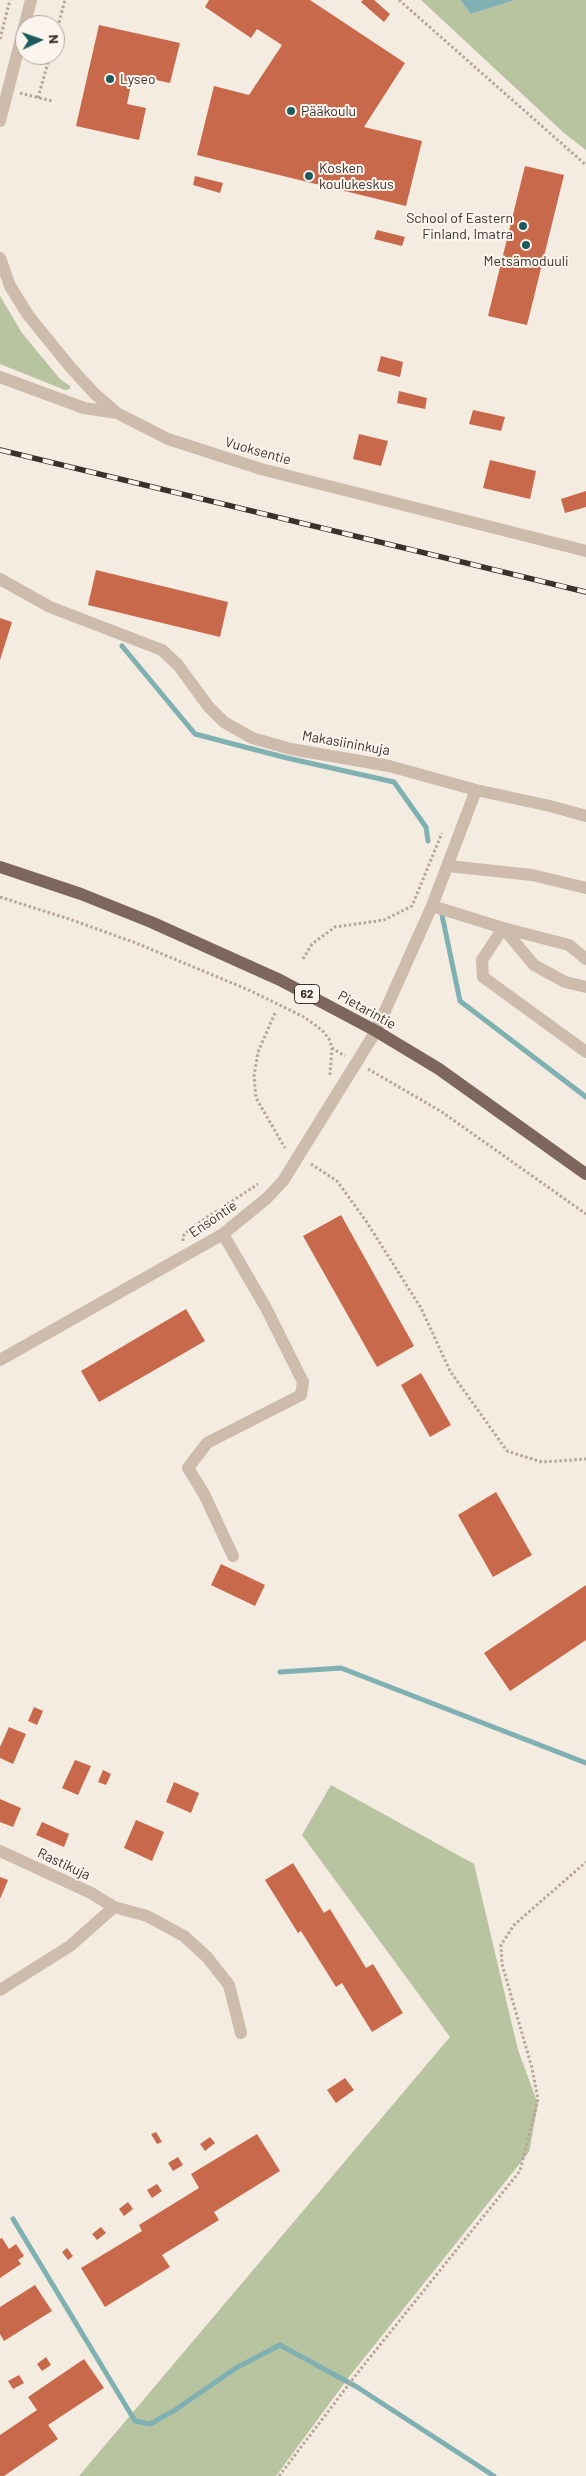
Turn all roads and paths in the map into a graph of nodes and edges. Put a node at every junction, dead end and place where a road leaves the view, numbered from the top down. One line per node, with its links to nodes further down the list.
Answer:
1 (10, 0): 6 (path)
2 (31, 0): 8 (street)
3 (65, 0): 5 (path)
4 (399, 0): 12 (path)
5 (61, 15)
6 (0, 39)
7 (47, 65): 9 (path)
8 (8, 90): 9 (path); 11 (street)
9 (38, 98): 10 (path)
10 (52, 101)
11 (0, 121)
12 (586, 165)
13 (0, 258): 15 (street, Vuoksentie)
14 (0, 377): 15 (street)
15 (117, 413): 16 (street, Vuoksentie)
16 (586, 551)
17 (0, 579): 18 (street, Makasiininkuja)
18 (476, 790): 19 (street, Makasiininkuja); 21 (street)
19 (586, 816)
20 (442, 832): 27 (path)
21 (448, 866): 23 (street); 25 (street)
22 (0, 867): 31 (main road, Pietarintie / 62)
23 (586, 888)
24 (0, 897): 32 (path)
25 (432, 906): 26 (street); 31 (street)
26 (503, 928): 28 (street); 29 (street); 33 (street)
27 (303, 959)
28 (586, 959)
29 (586, 987)
30 (275, 1013): 37 (path)
31 (376, 1031): 34 (street, Ensontie); 40 (main road, Pietarintie / 62)
32 (332, 1048): 34 (path); 35 (path)
33 (586, 1052)
34 (355, 1061): 39 (street, Ensontie); 42 (path)
35 (329, 1079)
36 (290, 1140): 37 (path)
37 (285, 1148): 38 (path)
38 (281, 1156)
39 (299, 1156): 43 (street, Ensontie); 46 (path)
40 (586, 1174)
41 (262, 1180): 44 (path)
42 (586, 1214)
43 (223, 1234): 44 (street, Ensontie); 47 (street)
44 (184, 1256): 45 (street, Ensontie)
45 (0, 1360)
46 (586, 1459)
47 (233, 1556)
48 (0, 1851): 50 (street, Rastikuja)
49 (586, 1862): 53 (path)
50 (114, 1907): 51 (street); 52 (street, Rastikuja)
51 (0, 1990)
52 (241, 2034)
53 (279, 2476)

